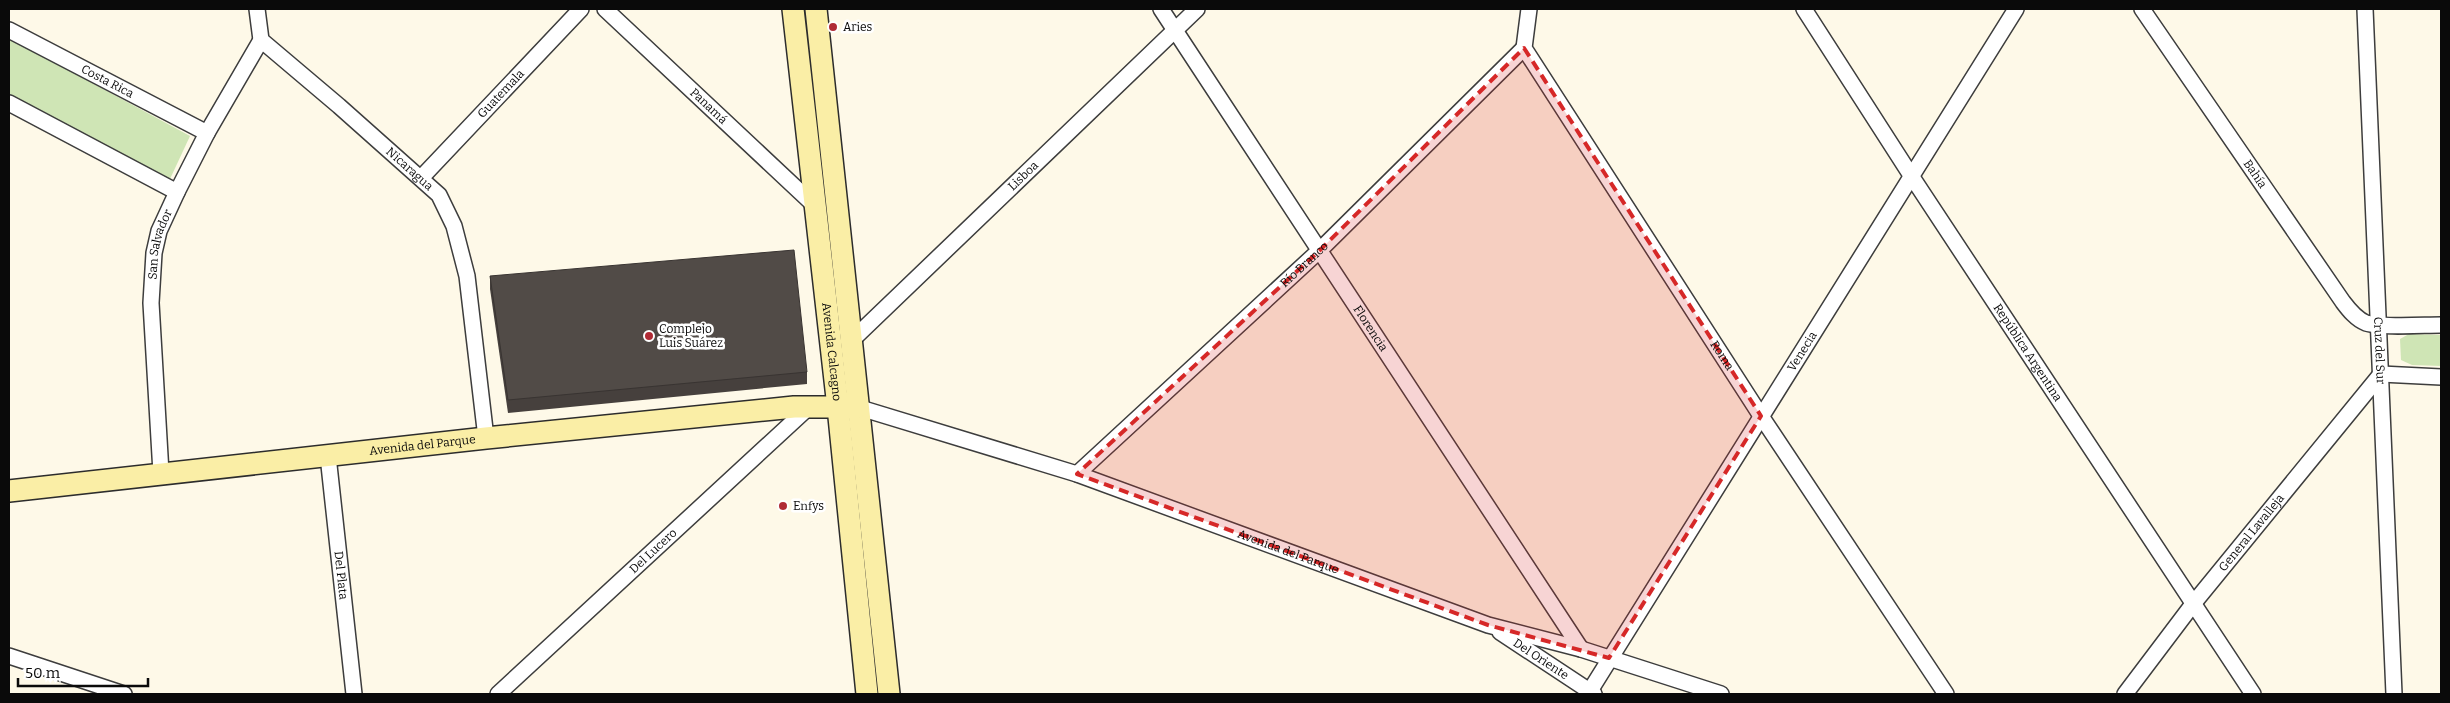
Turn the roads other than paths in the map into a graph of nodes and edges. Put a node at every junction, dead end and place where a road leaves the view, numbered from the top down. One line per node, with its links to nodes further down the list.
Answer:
1 (258, 9): 15 (street)
2 (581, 9): 20 (street, Guatemala)
3 (605, 9): 22 (street, Panamá)
4 (793, 9): 22 (street, Avenida Calcagno)
5 (816, 9): 26 (street, Avenida Calcagno)
6 (1161, 9): 14 (street, Florencia)
7 (1197, 9): 14 (street, Lisboa)
8 (1529, 9): 16 (street)
9 (1804, 9): 19 (street, República Argentina)
10 (2016, 9): 19 (street, Venecia)
11 (2142, 9): 24 (street, Bahía)
12 (2365, 9): 24 (street, Cruz del Sur)
13 (9, 30): 18 (street, Costa Rica)
14 (1174, 30): 23 (street, Florencia); 26 (street, Lisboa)
15 (260, 40): 18 (street, San Salvador); 20 (street, Nicaragua)
16 (1524, 48): 23 (street, Río Branco); 31 (street, Roma)
17 (9, 103): 21 (street)
18 (207, 133): 21 (street, San Salvador)
19 (1912, 177): 31 (street, Venecia); 37 (street, República Argentina)
20 (421, 178): 32 (street, Nicaragua)
21 (177, 192): 34 (street, San Salvador)
22 (813, 204): 30 (street, Avenida Calcagno)
23 (1320, 250): 35 (street, Río Branco); 39 (street, Florencia)
24 (2378, 324): 25 (street, Bahía); 27 (street, Cruz del Sur)
25 (2441, 325)
26 (850, 342): 30 (street, Avenida Calcagno)
27 (2381, 374): 28 (street); 37 (street, General Lavalleja); 52 (street, Cruz del Sur)
28 (2441, 377)
29 (809, 407): 30 (street, Avenida del Parque); 32 (street, Avenida del Parque); 46 (street, Del Lucero)
30 (847, 407): 35 (street, Avenida del Parque); 42 (street, Avenida Calcagno); 47 (street, Avenida Calcagno)
31 (1762, 416): 41 (street, Venecia); 49 (street, Roma)
32 (486, 438): 33 (street, Avenida del Parque)
33 (328, 456): 34 (street, Avenida del Parque); 45 (street, Del Plata)
34 (161, 473): 36 (street, Avenida del Parque)
35 (1077, 474): 38 (street, Avenida del Parque)
36 (9, 491)
37 (2193, 604): 50 (street, General Lavalleja); 51 (street, República Argentina)
38 (1488, 625): 39 (street, Avenida del Parque); 43 (street, Del Oriente)
39 (1581, 649): 41 (street, Avenida del Parque)
40 (9, 656): 44 (street)
41 (1609, 658): 43 (street, Venecia); 48 (street, Avenida del Parque)
42 (866, 692): 47 (street)
43 (1591, 693)
44 (124, 694)
45 (354, 694)
46 (498, 694)
47 (889, 694)
48 (1721, 694)
49 (1946, 694)
50 (2125, 694)
51 (2253, 694)
52 (2394, 694)

